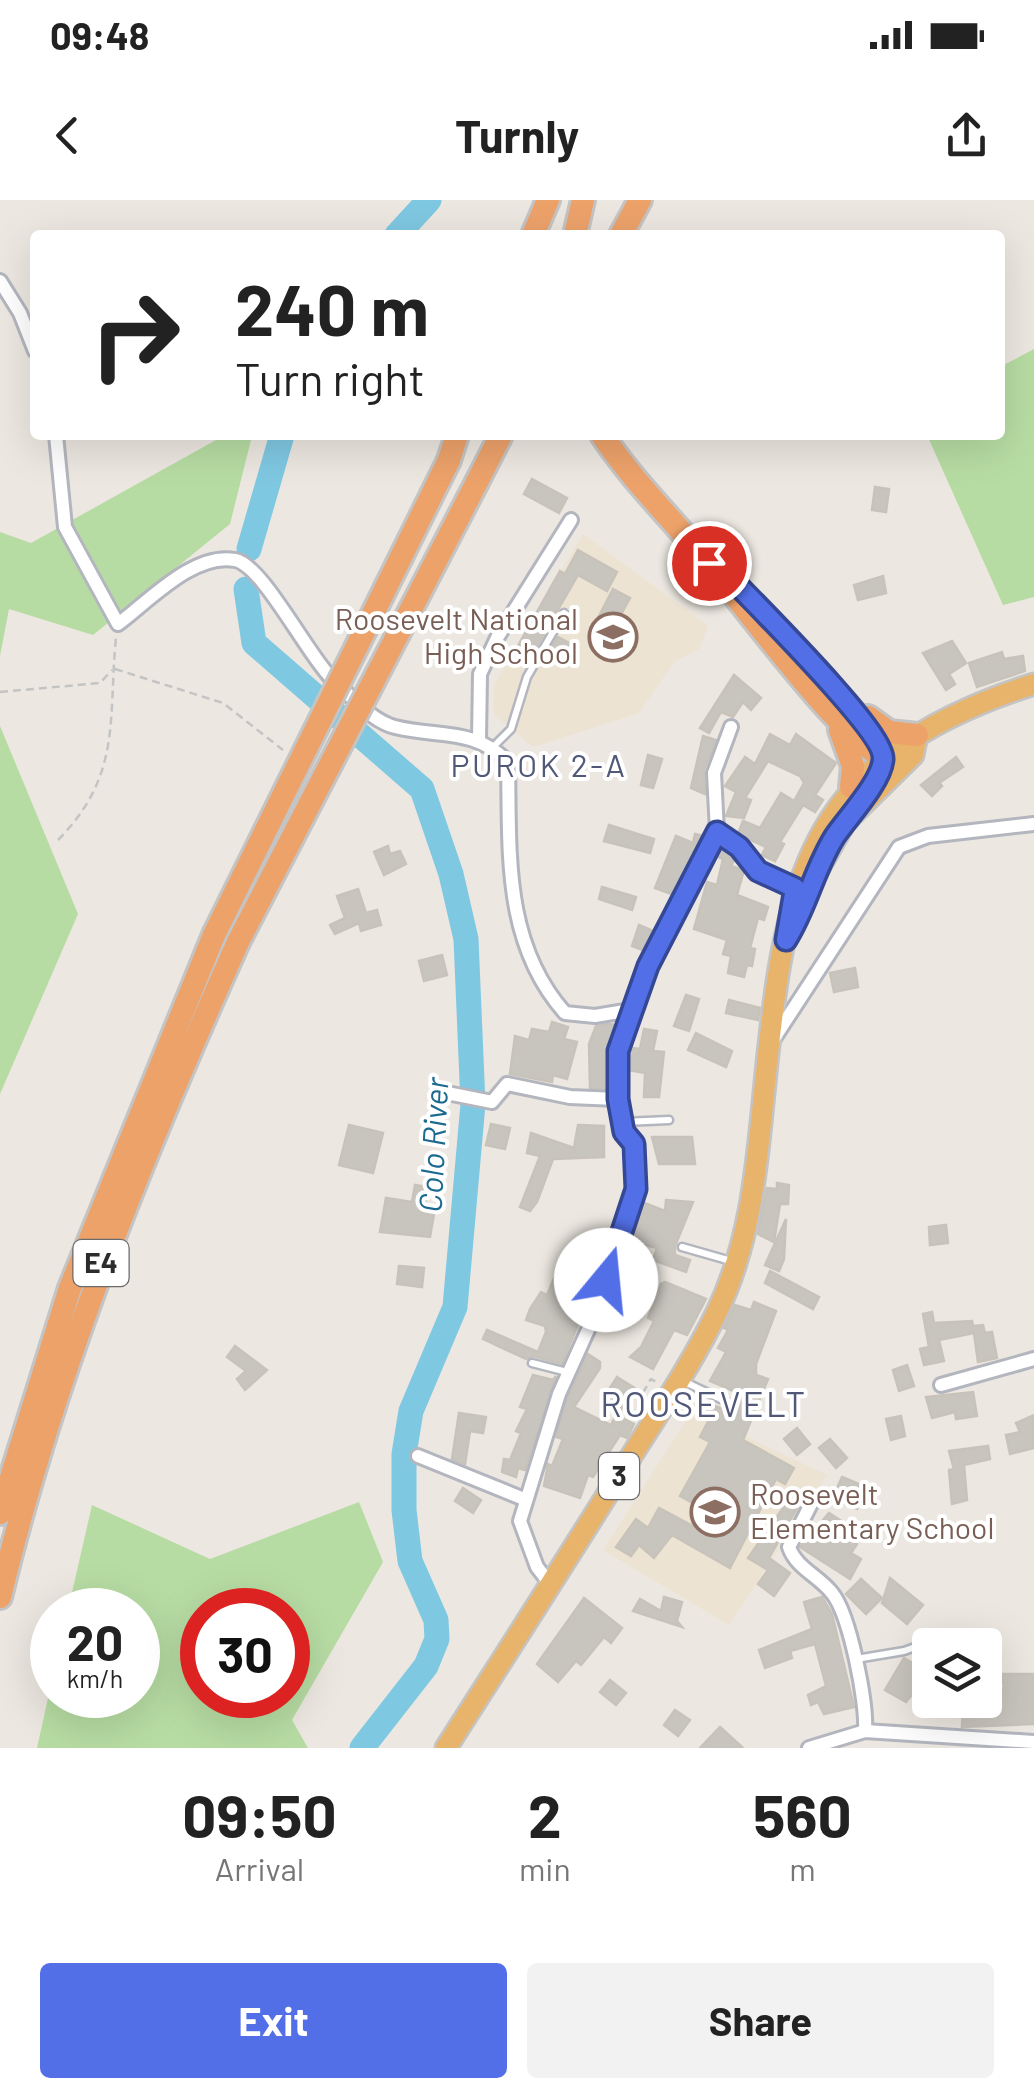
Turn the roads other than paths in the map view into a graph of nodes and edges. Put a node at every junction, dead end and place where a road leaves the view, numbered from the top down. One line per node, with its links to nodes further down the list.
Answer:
1 (548, 200): 4 (highway)
2 (583, 200): 5 (highway)
3 (640, 200): 6 (highway)
4 (535, 230)
5 (576, 230)
6 (624, 230)
7 (0, 281): 8 (street)
8 (30, 339)
9 (56, 440): 19 (street)
10 (456, 440): 26 (highway, E4, bridge)
11 (498, 440): 26 (highway, E4, bridge)
12 (606, 440): 16 (highway)
13 (571, 520): 19 (street)
14 (564, 613): 20 (lane)
15 (1034, 684): 18 (highway, 3)
16 (836, 703): 18 (highway); 21 (highway); 22 (highway)
17 (731, 727): 24 (street)
18 (917, 735): 21 (highway, 3); 22 (highway, 3)
19 (479, 739): 20 (street)
20 (493, 748): 28 (street)
21 (884, 757): 22 (highway)
22 (855, 797): 25 (highway, 3); 27 (highway, 3)
23 (1034, 824): 29 (street)
24 (717, 832): 25 (street); 28 (street)
25 (795, 888): 27 (highway, 3)
26 (226, 939): 45 (highway, E4); 47 (highway, E4)
27 (786, 940): 29 (highway, 3)
28 (632, 1010): 31 (street)
29 (769, 1046): 35 (highway, 3)
30 (450, 1094): 31 (street)
31 (618, 1099): 33 (street)
32 (670, 1120): 33 (lane)
33 (622, 1122): 38 (street)
34 (682, 1248): 35 (lane)
35 (737, 1263): 39 (highway, 3)
36 (1034, 1359): 40 (street)
37 (532, 1362): 38 (lane)
38 (568, 1373): 43 (street)
39 (679, 1380): 41 (lane); 46 (highway, 3)
40 (940, 1384)
41 (727, 1402)
42 (418, 1456): 43 (street)
43 (524, 1499): 46 (street)
44 (813, 1500): 49 (street)
45 (0, 1513)
46 (551, 1585): 52 (highway, 3)
47 (0, 1597)
48 (912, 1648): 49 (lane)
49 (854, 1659): 50 (street)
50 (865, 1731): 51 (street); 53 (street)
51 (1034, 1742)
52 (446, 1748)
53 (808, 1748)

